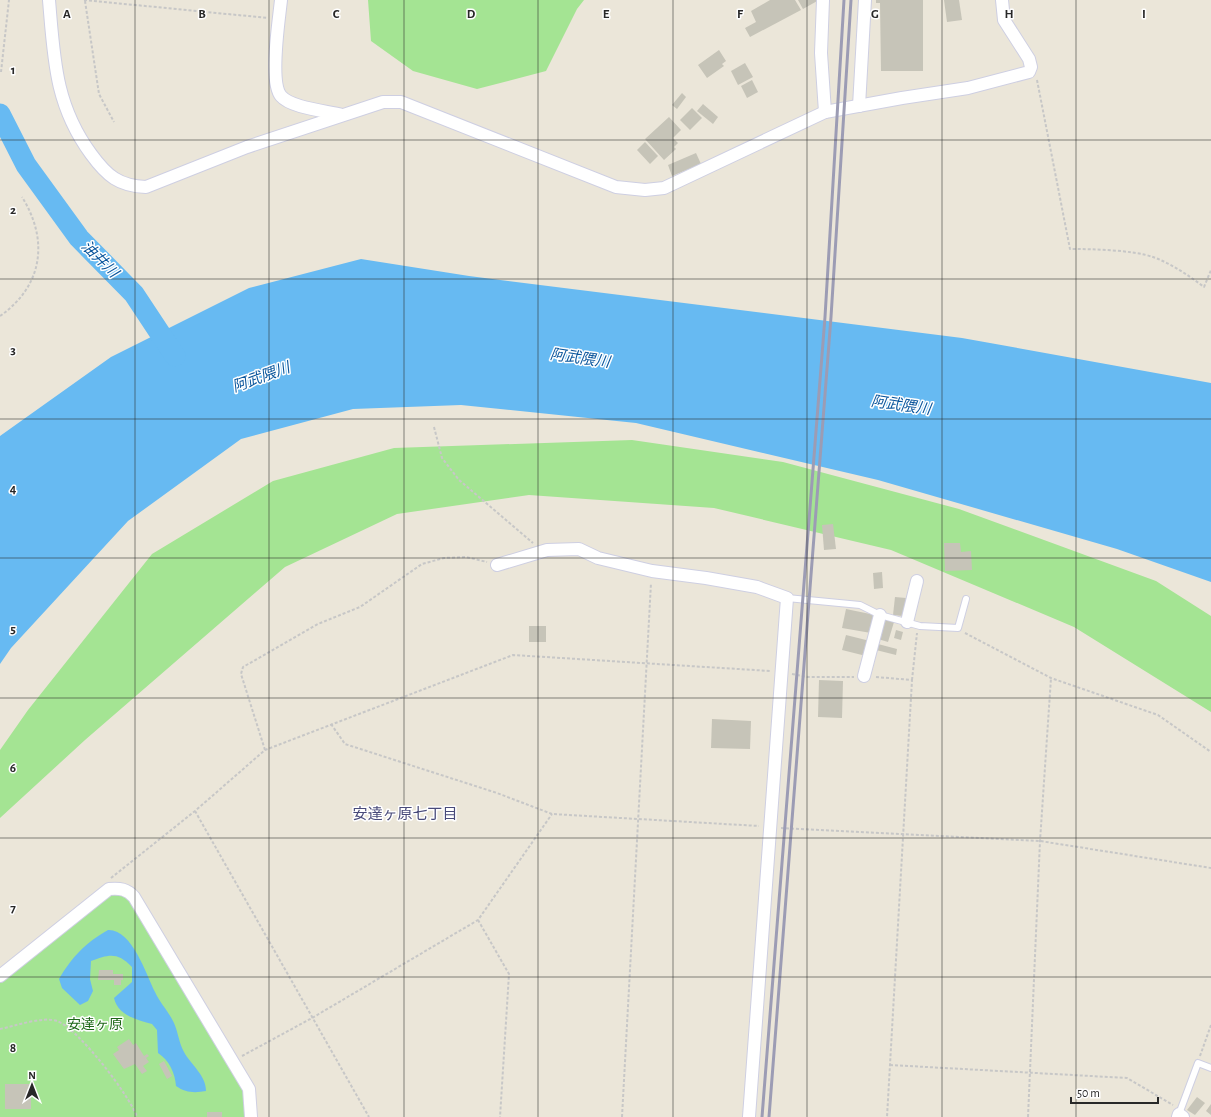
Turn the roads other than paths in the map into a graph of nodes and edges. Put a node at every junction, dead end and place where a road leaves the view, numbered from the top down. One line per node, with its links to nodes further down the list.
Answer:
1 (49, 0): 8 (street)
2 (281, 0): 8 (street)
3 (823, 0): 7 (street)
4 (865, 0): 6 (street)
5 (1002, 0): 6 (street)
6 (859, 106): 7 (street)
7 (825, 112): 8 (street)
8 (343, 115)
9 (497, 565): 11 (street)
10 (917, 581): 14 (street)
11 (787, 598): 13 (lane); 20 (street)
12 (966, 599): 14 (lane)
13 (880, 615): 14 (lane); 15 (street)
14 (912, 624)
15 (864, 676)
16 (0, 976): 19 (street)
17 (1211, 1068): 18 (lane)
18 (1180, 1115)
19 (251, 1117)
20 (749, 1117)

